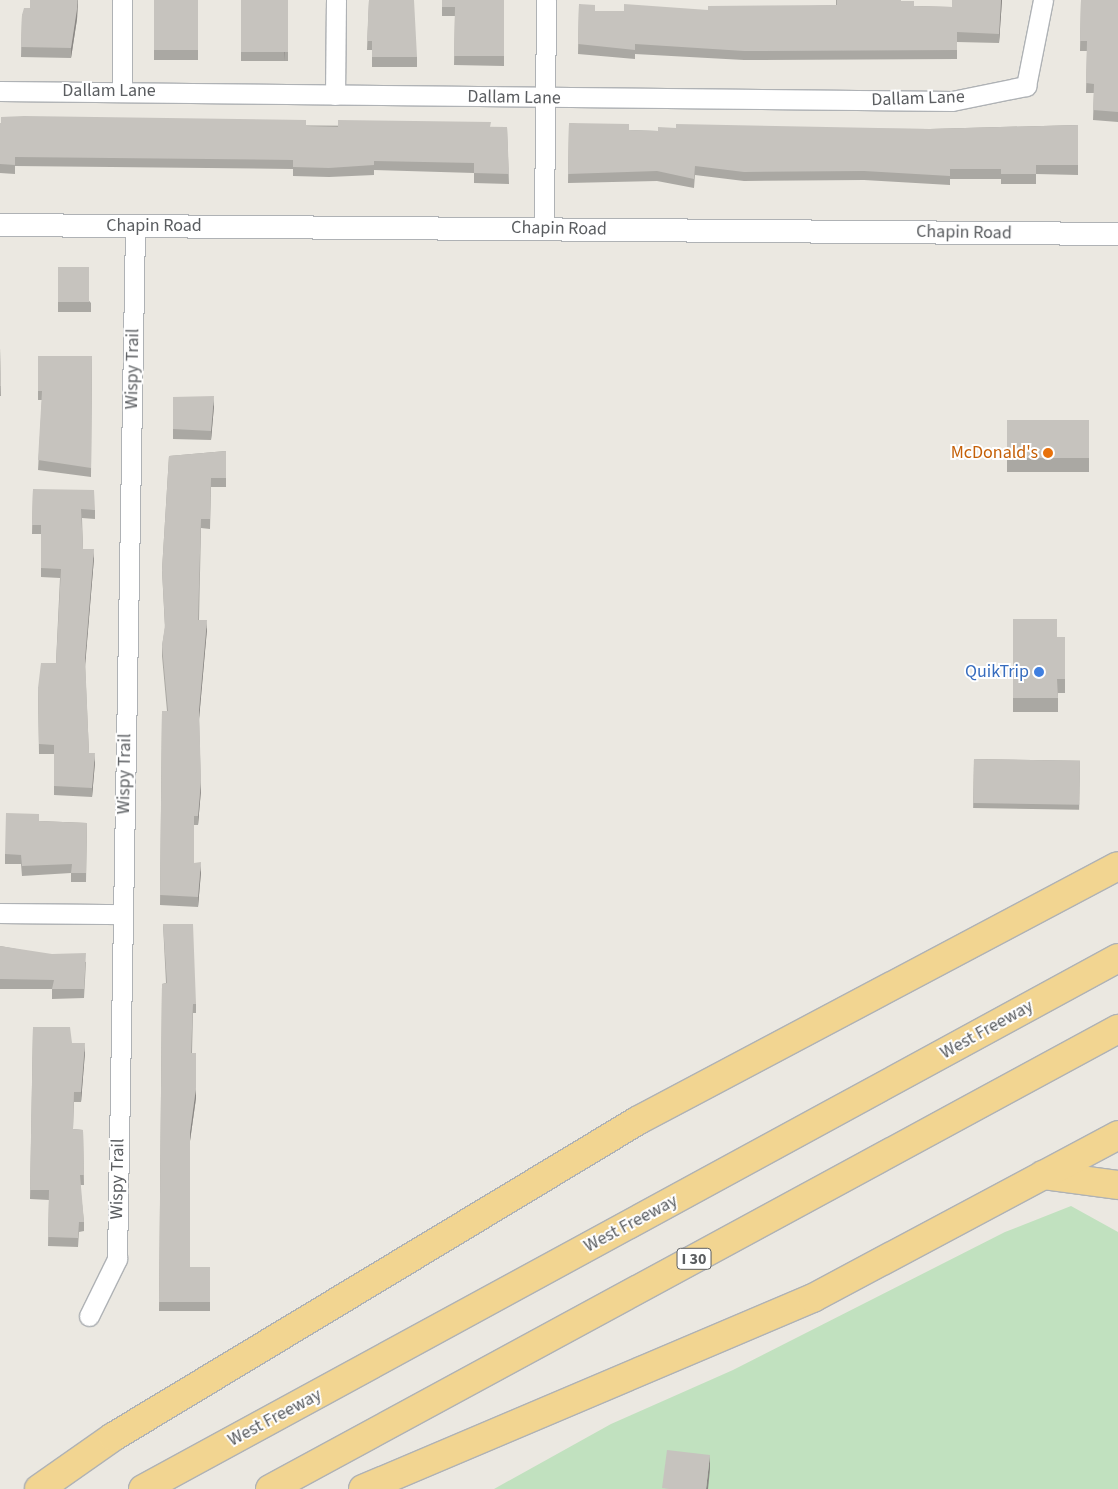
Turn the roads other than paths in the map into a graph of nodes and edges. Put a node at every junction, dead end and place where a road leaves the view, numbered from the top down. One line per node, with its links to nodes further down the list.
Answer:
1 (122, 0): 6 (street)
2 (336, 0): 7 (street)
3 (546, 0): 8 (street)
4 (1043, 0): 8 (street, Dallam Lane)
5 (0, 91): 6 (street, Dallam Lane)
6 (122, 91): 7 (street, Dallam Lane)
7 (335, 95): 8 (street, Dallam Lane)
8 (545, 98): 11 (street)
9 (0, 225): 10 (street, Chapin Road)
10 (135, 226): 11 (street, Chapin Road); 15 (street, Wispy Trail)
11 (544, 228): 12 (street, Chapin Road)
12 (1118, 234)
13 (1118, 866): 22 (highway)
14 (0, 913): 15 (street)
15 (123, 914): 21 (street, Wispy Trail)
16 (1118, 958): 23 (highway, West Freeway)
17 (1118, 1029): 24 (highway, I 30)
18 (1118, 1134): 19 (highway)
19 (1043, 1175): 20 (highway); 25 (highway)
20 (1118, 1185)
21 (89, 1316)
22 (39, 1489)
23 (143, 1489)
24 (270, 1489)
25 (363, 1489)

